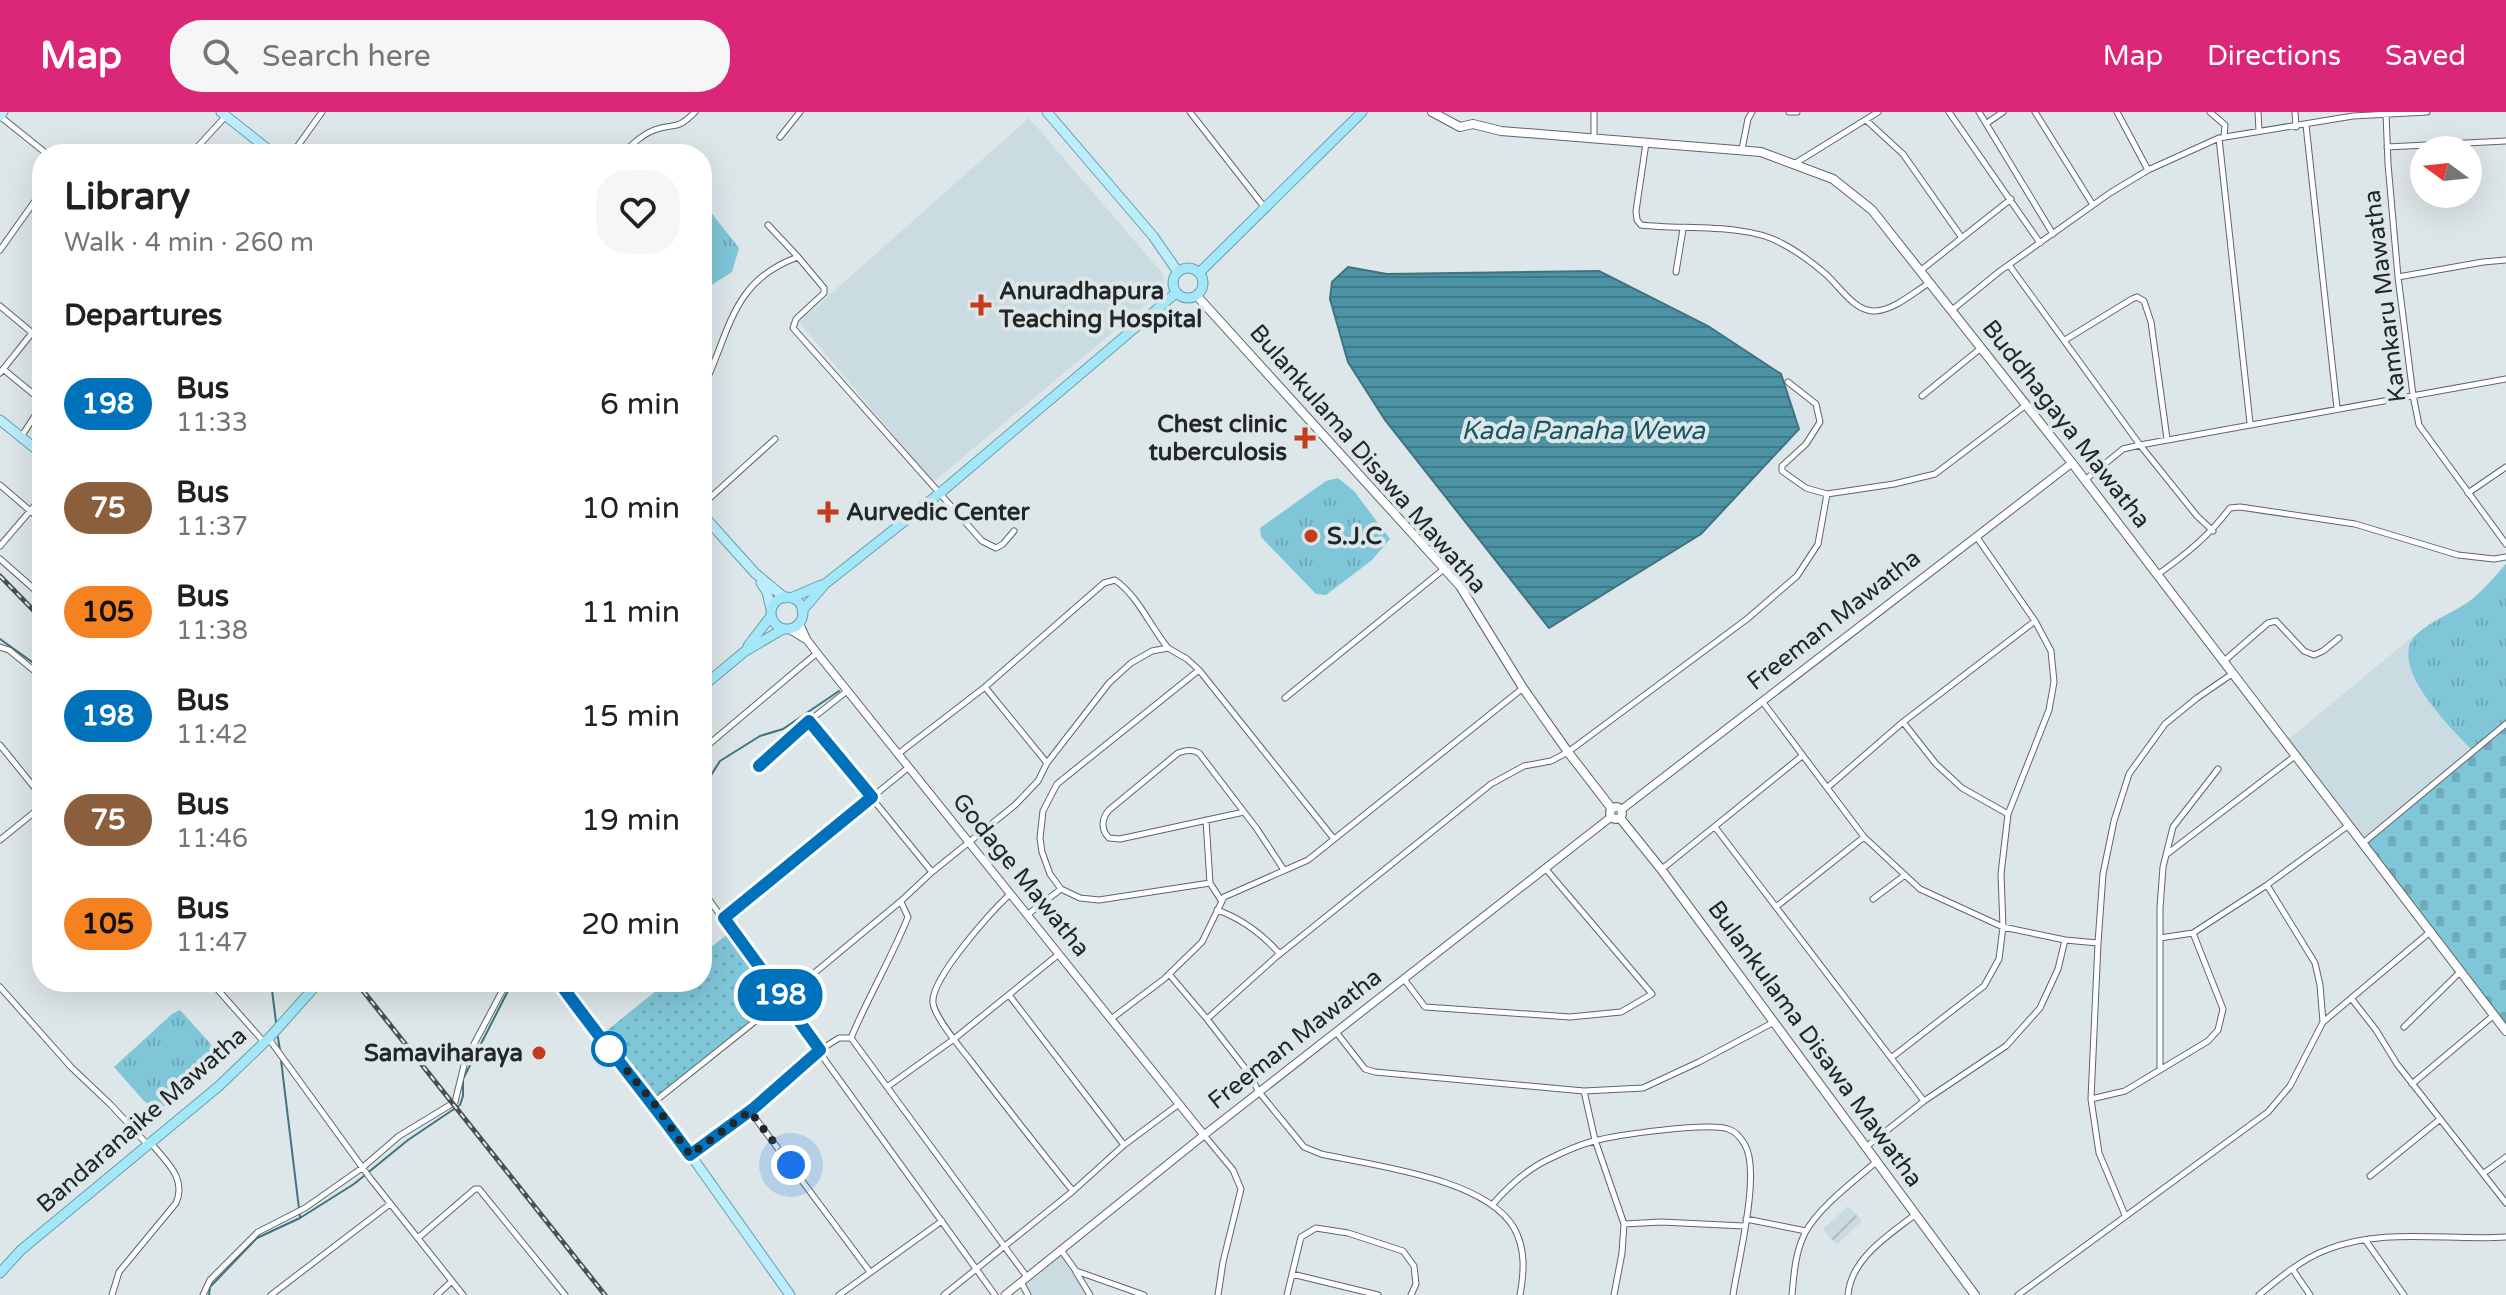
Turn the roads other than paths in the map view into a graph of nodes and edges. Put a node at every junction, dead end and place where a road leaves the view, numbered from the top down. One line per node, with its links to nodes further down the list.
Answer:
1 (322, 112): 41 (street)
2 (695, 112): 42 (street)
3 (800, 112): 33 (street)
4 (1047, 112): 61 (main road)
5 (1190, 112): 50 (street)
6 (1432, 112): 35 (main road, Buddhagaya Mawatha)
7 (1594, 112): 35 (street)
8 (1752, 112): 44 (street)
9 (1789, 112): 10 (street)
10 (1797, 112)
11 (1878, 112): 27 (street)
12 (1949, 112): 47 (street)
13 (1979, 112): 29 (street)
14 (2003, 112): 29 (street)
15 (2035, 112): 49 (street)
16 (2117, 112): 46 (street)
17 (2210, 112): 34 (street)
18 (2258, 112): 32 (street)
19 (2295, 112): 31 (street)
20 (2324, 112): 28 (street)
21 (2427, 112): 25 (street)
22 (1360, 113): 50 (highway)
23 (223, 114): 39 (street); 40 (main road)
24 (2353, 114): 25 (street); 28 (street)
25 (2386, 114): 43 (street, Kamkaru Mawatha)
26 (1, 115): 38 (street)
27 (1866, 120): 45 (street); 54 (street)
28 (2324, 122): 30 (street)
29 (1987, 123): 53 (street)
30 (2306, 125): 31 (street); 81 (street)
31 (2296, 127): 32 (street)
32 (2259, 131): 34 (street)
33 (780, 137)
34 (2222, 138): 46 (street); 84 (street)
35 (1594, 139): 37 (main road, Buddhagaya Mawatha)
36 (2506, 141): 43 (street)
37 (1646, 143): 44 (main road, Buddhagaya Mawatha); 52 (street)
38 (35, 144)
39 (199, 144)
40 (261, 144)
41 (299, 144)
42 (634, 144)
43 (2387, 147): 64 (street, Kamkaru Mawatha)
44 (1741, 150): 45 (main road, Buddhagaya Mawatha)
45 (1794, 164): 60 (main road, Buddhagaya Mawatha)
46 (2148, 170): 49 (street)
47 (2011, 199): 54 (street); 55 (street)
48 (32, 205): 56 (street)
49 (2093, 205): 53 (street)
50 (1265, 208): 63 (highway)
51 (768, 225): 57 (street)
52 (1683, 229): 62 (street); 65 (street)
53 (2053, 234): 55 (street)
54 (1962, 238): 60 (street)
55 (2040, 243): 59 (street)
56 (0, 250)
57 (798, 257): 73 (street); 94 (street)
58 (2506, 260): 64 (street)
59 (2009, 265): 69 (street); 71 (street)
60 (1920, 271): 65 (main road, Buddhagaya Mawatha)
61 (1178, 272): 63 (highway); 66 (highway)
62 (1676, 272)
63 (1199, 273): 67 (highway)
64 (2398, 277): 78 (street, Kamkaru Mawatha)
65 (1929, 283): 69 (main road, Buddhagaya Mawatha)
66 (1176, 293): 67 (highway); 94 (highway)
67 (1197, 296): 107 (main road, Bulankulama Disawa Mawatha)
68 (0, 306): 70 (street)
69 (1952, 311): 72 (main road, Buddhagaya Mawatha)
70 (32, 332): 74 (street)
71 (2065, 340): 87 (street); 88 (street)
72 (1981, 348): 79 (street); 80 (main road, Buddhagaya Mawatha)
73 (712, 363)
74 (2, 371): 77 (street)
75 (2506, 379): 78 (street)
76 (1788, 382): 96 (street)
77 (32, 395)
78 (2413, 395): 81 (street); 95 (street, Kamkaru Mawatha)
79 (1922, 396)
80 (2026, 405): 90 (main road, Buddhagaya Mawatha); 96 (street)
81 (2337, 408): 84 (street)
82 (32, 419): 85 (street)
83 (0, 420): 85 (main road)
84 (2250, 423): 87 (street)
85 (21, 437): 89 (main road)
86 (775, 439): 97 (street)
87 (2167, 439): 88 (street)
88 (2140, 445): 92 (street); 101 (street)
89 (32, 446)
90 (2072, 463): 92 (main road, Buddhagaya Mawatha); 102 (street, Freeman Mawatha)
91 (2506, 467): 95 (street)
92 (2085, 480): 109 (main road, Buddhagaya Mawatha)
93 (0, 485): 98 (street)
94 (940, 493): 100 (street); 110 (highway)
95 (2468, 493): 103 (street, Kamkaru Mawatha)
96 (1827, 494): 139 (street)
97 (712, 496)
98 (31, 510): 104 (street)
99 (712, 525): 108 (main road)
100 (1014, 531)
101 (2213, 531): 105 (street); 109 (street)
102 (1976, 536): 115 (street); 133 (street, Freeman Mawatha)
103 (2506, 544)
104 (0, 546)
105 (2506, 557)
106 (0, 559): 111 (street)
107 (1444, 569): 130 (main road, Bulankulama Disawa Mawatha); 132 (street)
108 (755, 573): 112 (main road); 114 (main road)
109 (2157, 575): 124 (main road, Buddhagaya Mawatha)
110 (825, 584): 112 (highway); 113 (highway)
111 (32, 587)
112 (788, 598): 113 (highway); 114 (highway)
113 (802, 611): 116 (highway)
114 (771, 612): 117 (highway); 122 (highway)
115 (2035, 621): 135 (street); 153 (street)
116 (799, 623): 117 (highway); 119 (street, Godage Mawatha)
117 (786, 629): 119 (street, Godage Mawatha); 122 (highway)
118 (2339, 638): 124 (street)
119 (807, 640): 123 (street, Godage Mawatha)
120 (0, 647): 125 (street)
121 (1168, 648): 126 (street); 129 (street); 143 (street)
122 (744, 652): 128 (highway)
123 (817, 653): 131 (street, Godage Mawatha); 137 (street)
124 (2223, 662): 127 (main road, Buddhagaya Mawatha)
125 (32, 669)
126 (1199, 670): 158 (street); 170 (street)
127 (2232, 674): 142 (main road, Buddhagaya Mawatha); 185 (street)
128 (712, 679)
129 (985, 687): 140 (street); 143 (street)
130 (1523, 688): 139 (main road, Bulankulama Disawa Mawatha); 158 (street)
131 (847, 691): 134 (street); 140 (street, Godage Mawatha)
132 (1285, 698)
133 (1762, 701): 141 (street); 151 (street, Freeman Mawatha)
134 (809, 721): 144 (street); 149 (street)
135 (1903, 722): 148 (street); 153 (street)
136 (2506, 724): 161 (street)
137 (712, 742)
138 (0, 745): 147 (street)
139 (1568, 752): 151 (main road, Bulankulama Disawa Mawatha); 187 (street)
140 (898, 754): 145 (street, Godage Mawatha)
141 (1802, 756): 148 (street); 156 (street)
142 (2296, 756): 155 (main road, Buddhagaya Mawatha); 162 (street)
143 (1047, 763): 160 (street)
144 (759, 766)
145 (909, 767): 149 (street); 160 (street, Godage Mawatha)
146 (2218, 769): 162 (street)
147 (32, 785)
148 (1828, 787): 157 (street)
149 (872, 797): 166 (street); 179 (street)
150 (1244, 812): 154 (street); 154 (street); 165 (street)
151 (1616, 813): 163 (street, Freeman Mawatha); 164 (main road, Bulankulama Disawa Mawatha)
152 (32, 814): 159 (street)
153 (2008, 814): 180 (street)
154 (1206, 820): 168 (street)
155 (2349, 825): 161 (main road, Buddhagaya Mawatha); 169 (street)
156 (1715, 827): 164 (street); 176 (street)
157 (1864, 837): 167 (street); 176 (street)
158 (1334, 839): 165 (street)
159 (0, 840)
160 (969, 842): 166 (street); 171 (street, Godage Mawatha)
161 (2363, 843): 181 (main road, Buddhagaya Mawatha)
162 (2166, 855): 183 (street)
163 (1545, 868): 190 (street, Freeman Mawatha); 190 (street)
164 (1661, 869): 202 (main road, Bulankulama Disawa Mawatha)
165 (1284, 870): 173 (street)
166 (932, 872): 174 (street)
167 (1905, 875): 172 (street); 180 (street)
168 (1210, 883): 170 (street); 173 (street)
169 (2267, 885): 182 (street); 203 (street)
170 (1061, 889): 178 (street)
171 (1010, 894): 178 (street, Godage Mawatha); 208 (street)
172 (1873, 899)
173 (1221, 900): 177 (street)
174 (901, 901): 198 (street); 207 (street)
175 (712, 903): 179 (street)
176 (1776, 907): 211 (street)
177 (1217, 910): 187 (street); 189 (street)
178 (1027, 915): 186 (street, Godage Mawatha)
179 (724, 918): 198 (street)
180 (2003, 927): 184 (street); 211 (street)
181 (2430, 932): 188 (main road, Buddhagaya Mawatha); 197 (street)
182 (2193, 933): 183 (street); 212 (street)
183 (2160, 938): 212 (street)
184 (2065, 940): 185 (street); 218 (street)
185 (2098, 943): 217 (street)
186 (1059, 954): 196 (street); 200 (street, Godage Mawatha)
187 (1280, 954): 201 (street)
188 (2461, 971): 199 (main road, Buddhagaya Mawatha); 204 (street)
189 (1169, 974): 200 (street); 201 (street)
190 (1404, 979): 206 (street, Freeman Mawatha)
191 (0, 987): 225 (street)
192 (220, 992): 209 (street)
193 (310, 992): 209 (highway, Bandaranaike Mawatha)
194 (502, 992): 231 (street)
195 (566, 992): 219 (main road)
196 (1009, 995): 208 (street); 226 (street)
197 (2351, 998): 203 (street); 213 (street)
198 (783, 999): 210 (street); 219 (street)
199 (2494, 1015): 205 (main road, Buddhagaya Mawatha); 213 (street)
200 (1111, 1019): 220 (street, Godage Mawatha)
201 (1207, 1019): 216 (street)
202 (1774, 1022): 215 (street); 227 (main road, Bulankulama Disawa Mawatha)
203 (2323, 1022): 239 (street)
204 (2404, 1027)
205 (2506, 1031)
206 (1336, 1032): 215 (street); 216 (street, Freeman Mawatha)
207 (851, 1038): 210 (street); 214 (street)
208 (954, 1039): 214 (street); 234 (street)
209 (266, 1040): 225 (highway, Bandaranaike Mawatha); 231 (street)
210 (820, 1050): 221 (street); 240 (street)
211 (1891, 1058): 218 (street)
212 (2160, 1070): 217 (street)
213 (2412, 1084): 222 (street)
214 (887, 1087): 247 (street)
215 (1584, 1091): 224 (street)
216 (1259, 1092): 223 (street, Freeman Mawatha); 237 (street)
217 (2091, 1099): 239 (street)
218 (1924, 1101): 227 (street)
219 (653, 1102): 228 (main road)
220 (1179, 1104): 223 (street, Godage Mawatha); 226 (street)
221 (750, 1111): 228 (street); 254 (street)
222 (2439, 1120): 232 (street); 233 (street)
223 (1204, 1135): 249 (street, Freeman Mawatha); 273 (street)
224 (1595, 1140): 237 (street); 241 (street); 242 (street)
225 (150, 1144): 248 (highway, Bandaranaike Mawatha); 259 (street)
226 (1124, 1145): 234 (street)
227 (1866, 1147): 230 (main road, Bulankulama Disawa Mawatha)
228 (690, 1155): 265 (main road)
229 (2506, 1157): 232 (street)
230 (1876, 1161): 238 (main road, Bulankulama Disawa Mawatha); 243 (street)
231 (363, 1170): 236 (street); 260 (street)
232 (2484, 1173): 235 (street)
233 (2370, 1176)
234 (1073, 1191): 247 (street)
235 (2506, 1203)
236 (390, 1204): 245 (street); 261 (street)
237 (1492, 1205): 277 (street)
238 (1916, 1214): 281 (street); 282 (main road, Bulankulama Disawa Mawatha)
239 (2125, 1215): 283 (street)
240 (942, 1221): 251 (street); 254 (street)
241 (1745, 1222): 242 (street); 243 (street); 279 (street)
242 (1624, 1224): 278 (street)
243 (1806, 1231): 280 (street)
244 (2506, 1237): 246 (street)
245 (418, 1238): 258 (street); 264 (street)
246 (2366, 1241): 252 (street); 286 (street)
247 (1004, 1246): 251 (street); 257 (street)
248 (21, 1250): 250 (highway, Bandaranaike Mawatha); 255 (highway, Bandaranaike Mawatha)
249 (1061, 1250): 253 (street); 257 (street, Freeman Mawatha)
250 (0, 1260)
251 (977, 1269): 267 (street); 268 (street)
252 (2293, 1270): 284 (street); 285 (street)
253 (1076, 1271): 271 (street); 272 (street)
254 (870, 1272): 266 (street)
255 (0, 1273)
256 (1292, 1274): 274 (street); 275 (street); 276 (street)
257 (1024, 1280): 269 (street, Freeman Mawatha); 270 (street)
258 (452, 1281): 262 (street); 263 (street)
259 (112, 1295)
260 (203, 1295)
261 (271, 1295)
262 (437, 1295)
263 (463, 1295)
264 (565, 1295)
265 (790, 1295)
266 (839, 1295)
267 (944, 1295)
268 (995, 1295)
269 (1005, 1295)
270 (1028, 1295)
271 (1090, 1295)
272 (1144, 1295)
273 (1218, 1295)
274 (1287, 1295)
275 (1378, 1295)
276 (1411, 1295)
277 (1520, 1295)
278 (1614, 1295)
279 (1733, 1295)
280 (1792, 1295)
281 (1848, 1295)
282 (1975, 1295)
283 (2018, 1295)
284 (2259, 1295)
285 (2310, 1295)
286 (2404, 1295)

